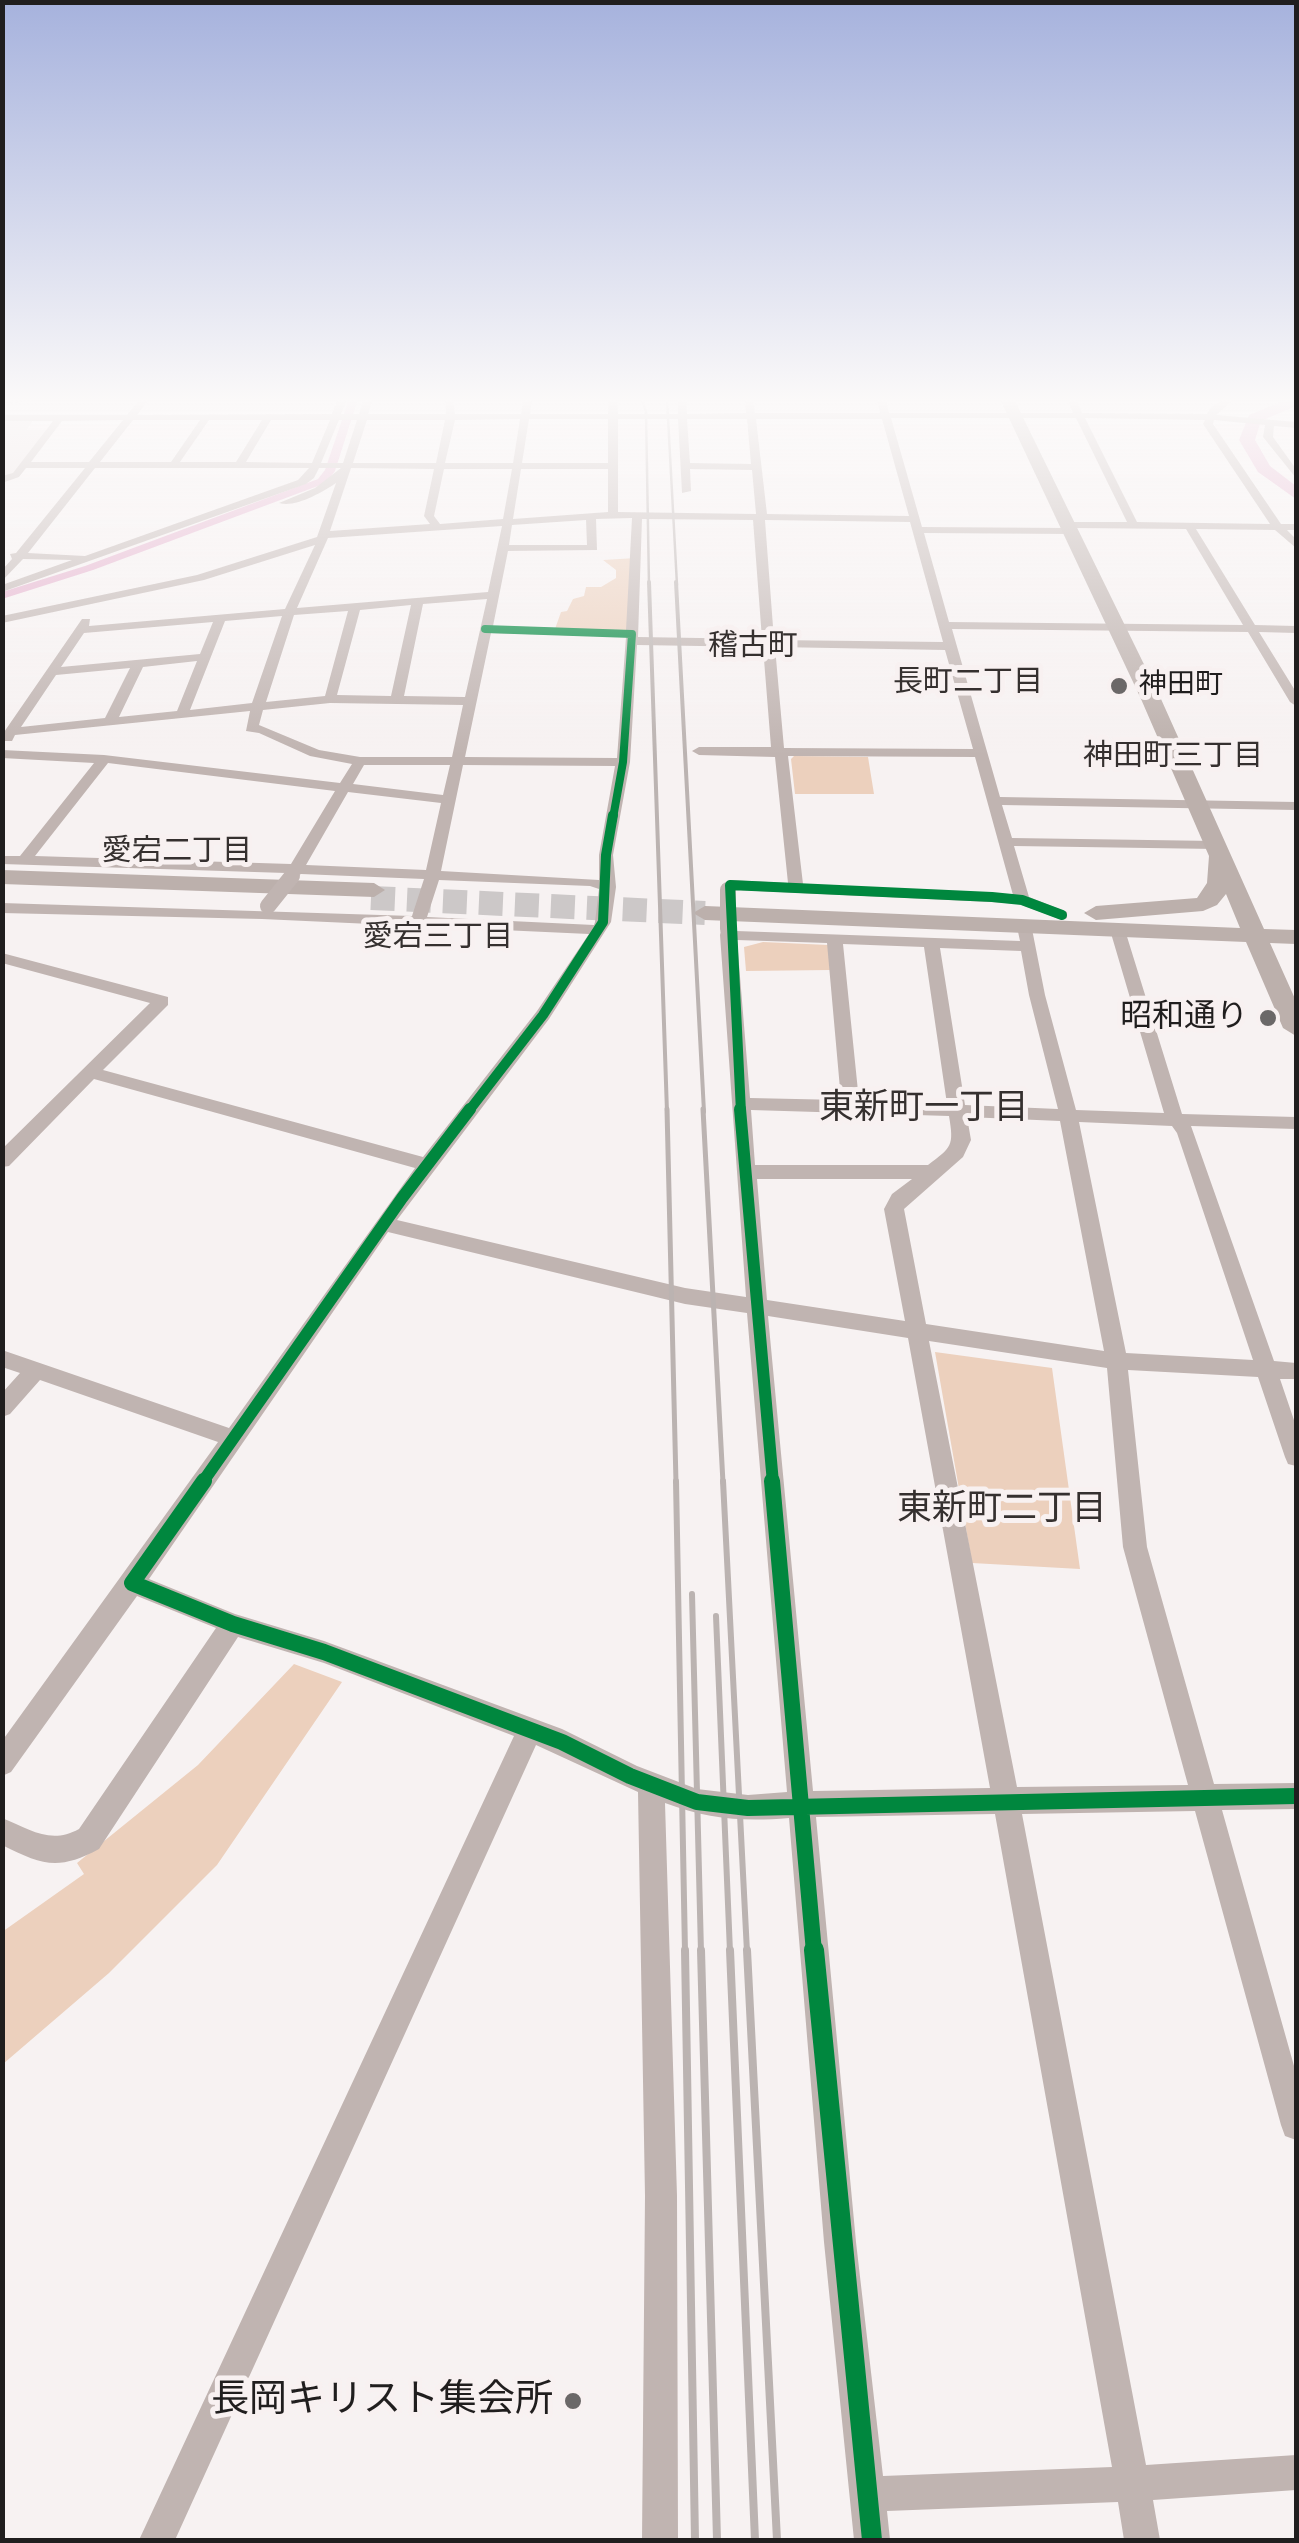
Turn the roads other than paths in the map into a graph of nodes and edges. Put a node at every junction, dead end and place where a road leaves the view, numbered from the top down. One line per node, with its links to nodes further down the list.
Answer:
1 (762, 517): 47 (street)
2 (50, 518): 27 (street)
3 (205, 518): 28 (street)
4 (327, 518): 23 (street)
5 (430, 518): 17 (street)
6 (508, 518): 15 (street)
7 (563, 518): 15 (street)
8 (590, 518): 25 (street)
9 (637, 518): 46 (street)
10 (775, 518): 16 (street)
11 (917, 518): 16 (street)
12 (1063, 518): 22 (highway)
13 (1130, 518): 18 (street)
14 (1272, 518): 20 (street)
15 (508, 521): 17 (street); 25 (street)
16 (919, 525): 22 (street); 40 (street)
17 (436, 526): 23 (street)
18 (1134, 526): 19 (street); 22 (street)
19 (1189, 526): 20 (street); 43 (street)
20 (1278, 527): 21 (street); 24 (street)
21 (1296, 527)
22 (1068, 528): 41 (highway)
23 (321, 538): 35 (street); 37 (street)
24 (1296, 545)
25 (504, 548): 32 (street)
26 (2, 556): 27 (street)
27 (20, 556): 28 (street); 29 (street)
28 (97, 557): 31 (street)
29 (2, 578)
30 (50, 586): 34 (street)
31 (2, 589)
32 (494, 594): 33 (street); 42 (street)
33 (418, 599): 36 (street); 53 (street)
34 (2, 602)
35 (92, 602): 39 (street); 45 (street)
36 (355, 605): 37 (street); 52 (street)
37 (290, 610): 38 (street); 56 (street)
38 (221, 617): 45 (street); 49 (street)
39 (2, 620)
40 (946, 625): 41 (street); 48 (street)
41 (1115, 627): 43 (street); 71 (highway)
42 (485, 629): 46 (street); 54 (street)
43 (1250, 629): 44 (street); 55 (street)
44 (1296, 629)
45 (81, 630): 51 (street)
46 (633, 638): 47 (street); 67 (street)
47 (769, 644): 48 (street); 61 (street)
48 (952, 646): 62 (street)
49 (205, 657): 50 (street); 57 (street)
50 (138, 664): 51 (street); 58 (street)
51 (52, 672): 59 (street)
52 (330, 698): 53 (street); 56 (street)
53 (398, 699): 54 (street)
54 (472, 701): 66 (street)
55 (1296, 702)
56 (256, 706): 57 (street); 65 (street)
57 (182, 714): 58 (street)
58 (110, 722): 59 (street)
59 (7, 738)
60 (699, 751): 61 (street)
61 (778, 752): 62 (street); 81 (street)
62 (982, 753): 70 (street)
63 (2, 754): 64 (street)
64 (104, 758): 68 (street); 75 (street)
65 (360, 761): 66 (street); 68 (street)
66 (457, 762): 67 (street); 69 (street)
67 (622, 762): 80 (street)
68 (346, 790): 69 (street); 77 (street)
69 (449, 800): 78 (street)
70 (996, 801): 71 (street); 73 (street)
71 (1197, 804): 72 (street); 74 (highway)
72 (1296, 806)
73 (1007, 842): 74 (street); 83 (street)
74 (1218, 849): 86 (highway); 91 (highway)
75 (25, 859): 76 (street); 77 (street)
76 (2, 860)
77 (294, 872): 78 (street); 85 (street, bridge)
78 (433, 874): 80 (street); 87 (street)
79 (2, 877): 82 (highway)
80 (608, 887): 89 (street)
81 (796, 887): 83 (street); 92 (street, bridge)
82 (2, 888)
83 (1022, 900): 86 (street)
84 (2, 908): 85 (street)
85 (265, 910): 87 (street)
86 (1065, 915): 91 (highway); 93 (highway)
87 (418, 922): 89 (street)
88 (1296, 922): 91 (highway)
89 (598, 930): 108 (street)
90 (1118, 930): 91 (highway); 93 (highway); 105 (street)
91 (1254, 930): 94 (highway); 99 (highway)
92 (728, 932): 95 (street); 101 (street)
93 (1026, 937): 96 (street); 104 (street)
94 (1296, 937)
95 (835, 939): 96 (street); 102 (street)
96 (931, 943): 103 (street)
97 (11, 961): 98 (street); 100 (street)
98 (2, 978)
99 (1296, 1028)
100 (92, 1073): 107 (street); 108 (street)
101 (740, 1104): 102 (street); 109 (street)
102 (850, 1106): 103 (street)
103 (958, 1108): 104 (street); 110 (street)
104 (1068, 1114): 105 (street); 115 (street)
105 (1180, 1121): 106 (street); 117 (street)
106 (1296, 1123)
107 (2, 1161)
108 (428, 1165): 111 (street)
109 (747, 1172): 110 (street); 112 (street)
110 (930, 1172): 113 (street)
111 (384, 1224): 112 (street); 120 (street)
112 (756, 1308): 113 (street); 130 (street)
113 (917, 1333): 115 (street); 129 (street)
114 (2, 1358): 116 (street)
115 (1117, 1361): 117 (street); 128 (street)
116 (36, 1370): 119 (street); 120 (street)
117 (1268, 1370): 118 (street); 121 (street)
118 (1296, 1371)
119 (2, 1408)
120 (232, 1438): 122 (street)
121 (1296, 1456)
122 (132, 1582): 123 (street); 125 (street)
123 (233, 1624): 124 (street); 131 (street)
124 (530, 1730): 126 (street); 136 (street)
125 (2, 1763)
126 (651, 1785): 130 (street); 137 (street)
127 (1296, 1796): 128 (street)
128 (1205, 1798): 129 (street); 132 (street)
129 (1003, 1800): 130 (street); 134 (street)
130 (803, 1804): 135 (street)
131 (2, 1832)
132 (1296, 2124)
133 (1296, 2473): 134 (street)
134 (1131, 2484): 135 (street); 139 (street)
135 (868, 2494): 138 (street)
136 (158, 2540)
137 (660, 2540)
138 (872, 2540)
139 (1142, 2540)

